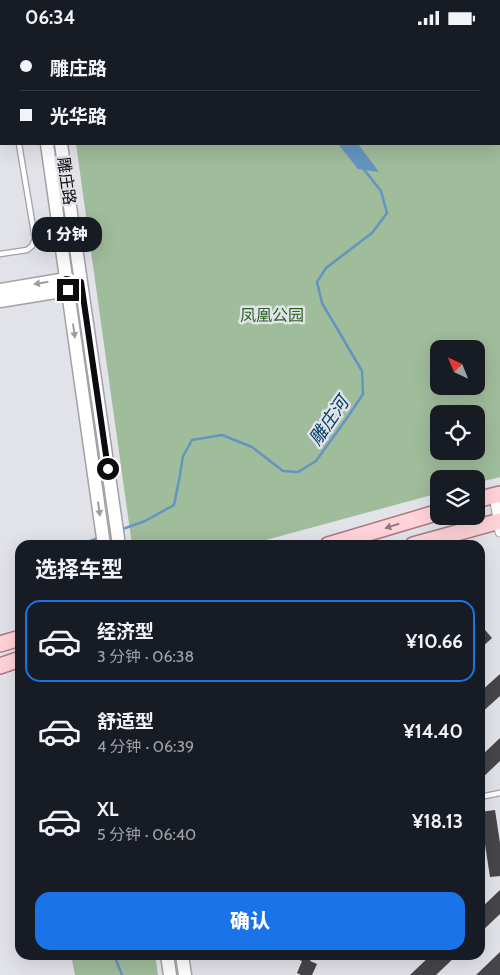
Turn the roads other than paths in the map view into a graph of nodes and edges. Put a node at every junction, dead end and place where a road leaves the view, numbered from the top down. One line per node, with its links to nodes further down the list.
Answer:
1 (18, 145): 4 (lane)
2 (47, 145): 6 (main road, 雕庄路)
3 (61, 145): 5 (main road, 雕庄路)
4 (0, 255)
5 (81, 282): 6 (main road); 12 (main road, 雕庄路)
6 (67, 285): 7 (main road, one-way to 7); 8 (main road); 13 (main road, 雕庄路, one-way to 13)
7 (0, 290)
8 (0, 301)
9 (497, 495): 11 (street)
10 (430, 515): 14 (main road, one-way to 14)
11 (499, 525): 15 (main road)
12 (118, 536)
13 (104, 539)
14 (345, 540)
15 (434, 540)
16 (15, 640): 17 (main road)
17 (0, 644)
18 (15, 661): 19 (main road)
19 (0, 666)
20 (500, 793): 21 (lane)
21 (485, 796)
22 (168, 960): 24 (main road)
23 (183, 960): 25 (main road)
24 (170, 975)
25 (185, 975)

